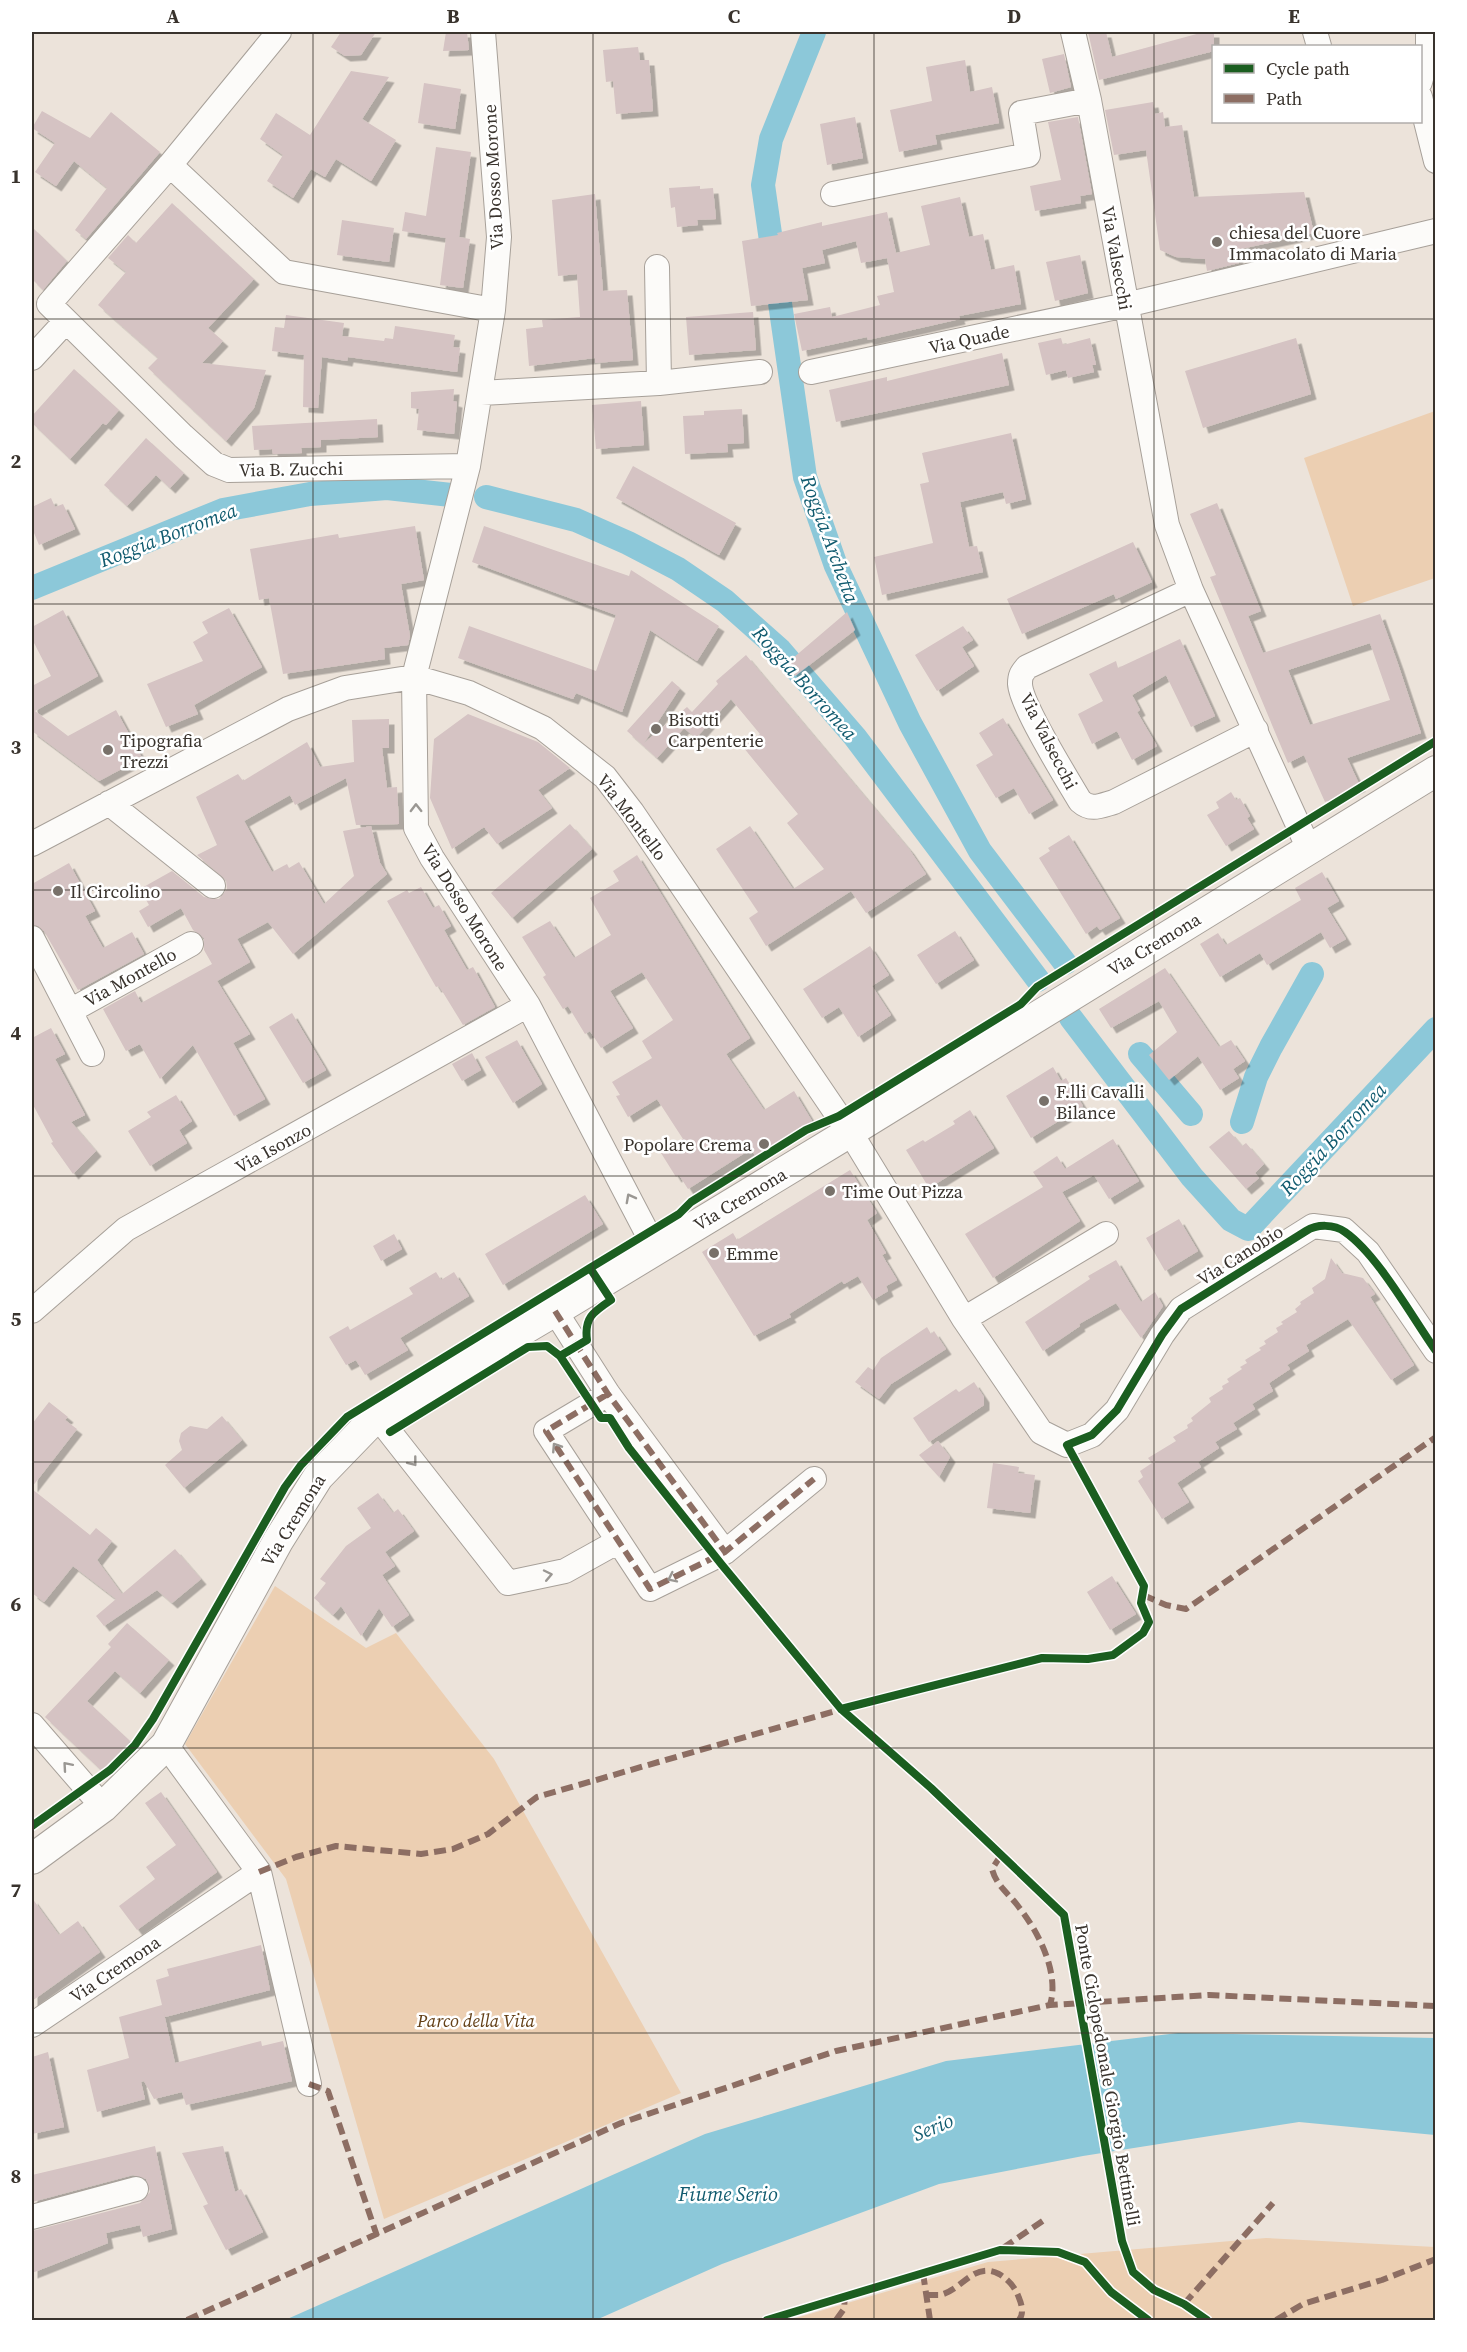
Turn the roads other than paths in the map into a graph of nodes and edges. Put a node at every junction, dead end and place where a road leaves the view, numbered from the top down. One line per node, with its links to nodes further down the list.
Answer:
1 (279, 32): 9 (street, Via B. Zucchi)
2 (483, 32): 14 (street, Via Dosso Morone)
3 (1073, 32): 6 (street, Via Valsecchi)
4 (1428, 32): 5 (street)
5 (1422, 75)
6 (1089, 100): 10 (street); 13 (street, Via Valsecchi)
7 (1422, 105): 8 (street)
8 (1436, 161)
9 (170, 165): 14 (street); 15 (street, Via B. Zucchi)
10 (833, 194)
11 (1436, 231): 13 (street, Via Quade)
12 (657, 267): 19 (street)
13 (1126, 305): 18 (street, Via Quade); 22 (street, Via Valsecchi)
14 (493, 310): 20 (street, Via Dosso Morone)
15 (66, 321): 16 (street); 21 (street, Via B. Zucchi)
16 (32, 358)
17 (760, 372): 19 (street)
18 (811, 372)
19 (659, 382): 20 (street)
20 (481, 393): 21 (street, Via Dosso Morone)
21 (468, 466): 23 (street, Via Dosso Morone)
22 (1191, 590): 24 (street, Via Valsecchi); 24 (street, Via Valsecchi)
23 (414, 677): 26 (street, Via Montello); 32 (street, Via Dosso Morone, one-way to 23); 35 (street, Via Montello)
24 (1256, 730): 28 (street, Via Valsecchi)
25 (1436, 771): 28 (street, Via Cremona)
26 (109, 803): 27 (street, Via Montello); 29 (street)
27 (32, 844)
28 (1309, 849): 35 (street, Via Cremona)
29 (213, 886)
30 (32, 938): 33 (street, Via Montello)
31 (191, 944): 33 (street, Via Montello)
32 (528, 1005): 37 (street, Via Dosso Morone, one-way to 32); 38 (street, Via Isonzo)
33 (70, 1011): 34 (street, Via Montello)
34 (92, 1054)
35 (850, 1132): 37 (street, Via Cremona); 40 (street, Via Canobio)
36 (1106, 1234): 40 (street)
37 (656, 1250): 39 (street, Via Cremona)
38 (32, 1311)
39 (555, 1311): 42 (street); 43 (street, Via Cremona)
40 (964, 1319): 41 (street, Via Canobio)
41 (1436, 1351)
42 (608, 1394): 45 (street, one-way to 42); 46 (street)
43 (377, 1416): 45 (street, one-way to 45); 48 (street, Via Cremona)
44 (814, 1479): 46 (street)
45 (617, 1542): 46 (street, one-way to 45)
46 (724, 1552)
47 (32, 1725): 49 (street, one-way to 47)
48 (165, 1745): 49 (street, Via Cremona); 51 (street)
49 (103, 1808): 50 (street, Via Cremona)
50 (32, 1859)
51 (259, 1872): 52 (street, Via Cremona); 53 (street)
52 (32, 2025)
53 (309, 2084)
54 (136, 2189): 55 (street)
55 (32, 2217)

